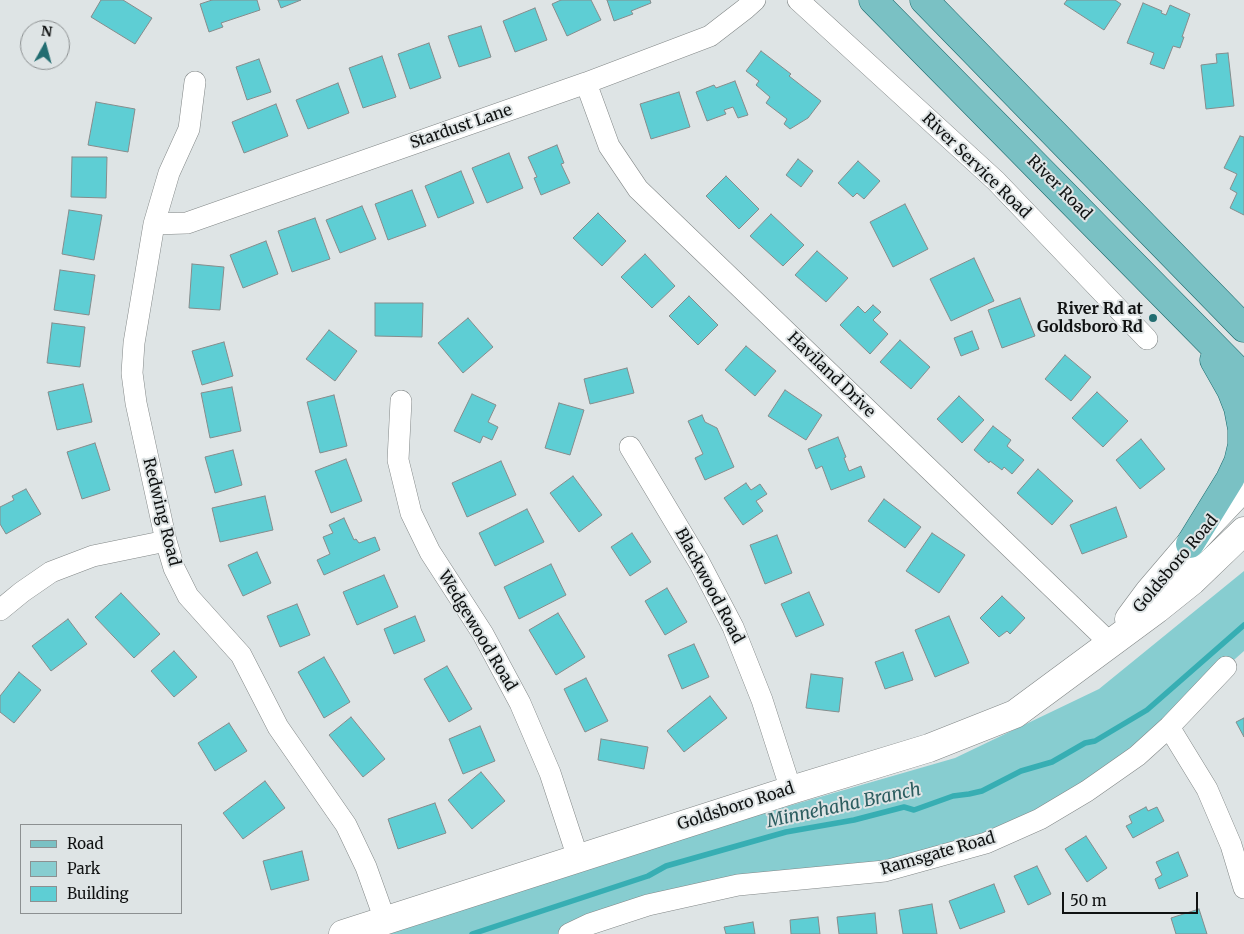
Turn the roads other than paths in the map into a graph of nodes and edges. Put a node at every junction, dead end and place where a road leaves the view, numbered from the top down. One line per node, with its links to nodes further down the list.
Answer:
1 (755, 0): 6 (street, Stardust Lane)
2 (798, 0): 12 (street, River Service Road)
3 (873, 0): 10 (main road, River Road)
4 (924, 0): 8 (main road)
5 (195, 82): 7 (street, Redwing Road)
6 (586, 83): 7 (street, Stardust Lane); 21 (street, Haviland Drive)
7 (154, 224): 18 (street, Redwing Road)
8 (1165, 246): 9 (main road); 11 (main road)
9 (1244, 312)
10 (1196, 328): 13 (main road, River Road); 19 (main road)
11 (1244, 328)
12 (1147, 339)
13 (1244, 377)
14 (401, 401): 25 (street, Wedgewood Road)
15 (630, 447): 24 (street, Blackwood Road)
16 (1244, 487): 19 (main road, Goldsboro Road)
17 (1244, 531): 21 (main road, Goldsboro Road)
18 (166, 541): 20 (street); 27 (street, Redwing Road)
19 (1190, 544): 21 (main road, Goldsboro Road)
20 (0, 610)
21 (1110, 644): 24 (main road, Goldsboro Road)
22 (1226, 667): 23 (street, Ramsgate Road)
23 (1170, 727): 26 (street); 29 (street, Ramsgate Road)
24 (791, 790): 25 (main road, Goldsboro Road)
25 (578, 858): 27 (main road, Goldsboro Road)
26 (1244, 888)
27 (385, 920): 28 (main road, Goldsboro Road)
28 (343, 934)
29 (569, 934)

